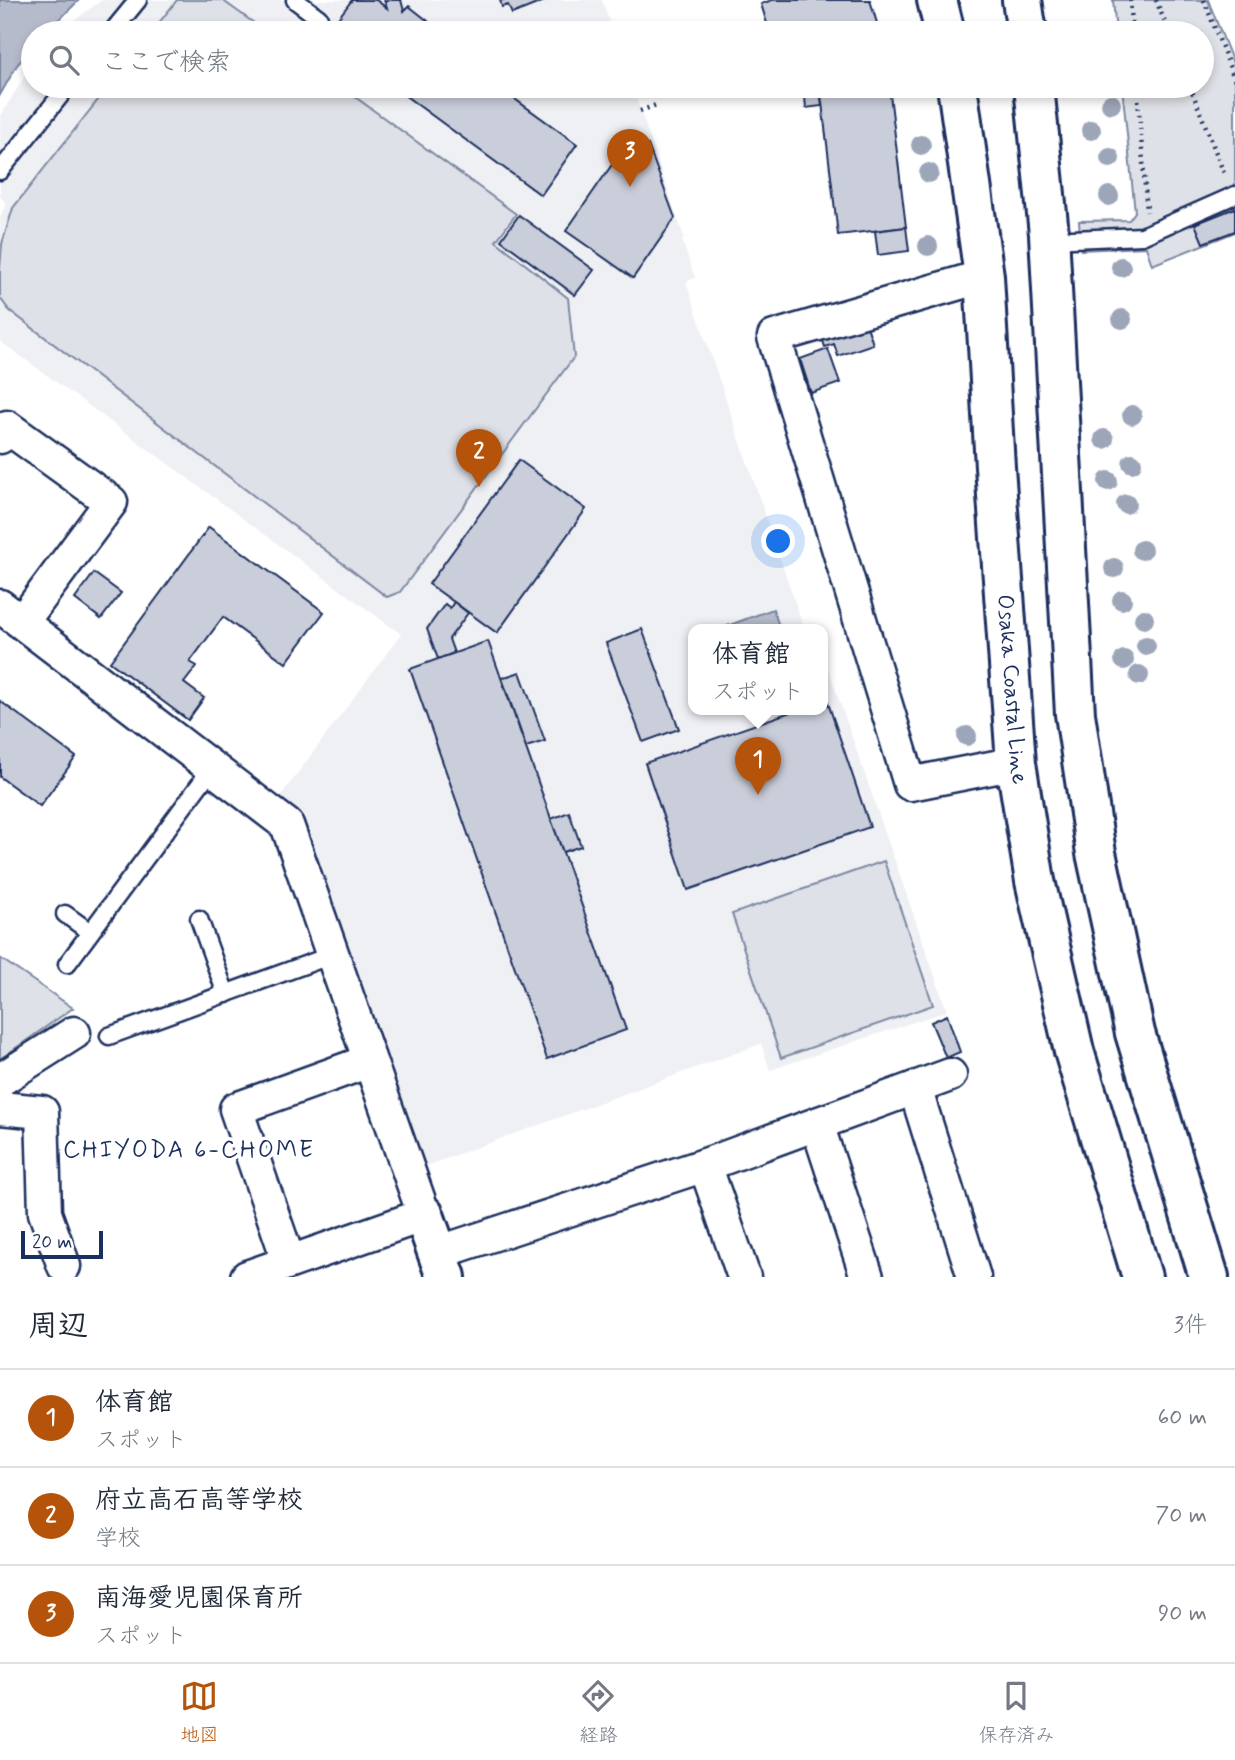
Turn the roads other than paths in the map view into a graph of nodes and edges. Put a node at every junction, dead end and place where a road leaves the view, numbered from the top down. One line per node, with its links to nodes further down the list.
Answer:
1 (138, 0): 6 (lane)
2 (295, 0): 5 (lane)
3 (937, 0): 7 (main road)
4 (1023, 0): 8 (main road)
5 (319, 18)
6 (121, 21)
7 (942, 21)
8 (1026, 21)
9 (58, 98): 12 (lane)
10 (959, 98): 15 (main road, Osaka Coastal Line)
11 (1035, 98): 14 (main road)
12 (0, 171)
13 (1234, 195): 14 (lane)
14 (1049, 240): 44 (main road)
15 (984, 276): 18 (main road, Osaka Coastal Line); 18 (street)
16 (0, 437): 17 (street)
17 (11, 614): 19 (street)
18 (1016, 763): 43 (main road, Osaka Coastal Line)
19 (212, 768): 22 (lane); 23 (street)
20 (65, 914): 22 (lane)
21 (199, 919): 25 (lane)
22 (90, 932): 24 (lane)
23 (332, 955): 25 (lane); 28 (street)
24 (67, 964)
25 (226, 994): 27 (lane)
26 (74, 1033): 30 (street)
27 (109, 1036)
28 (369, 1061): 35 (street); 36 (street)
29 (950, 1075): 31 (street)
30 (0, 1080)
31 (915, 1088): 33 (street); 42 (street)
32 (0, 1108): 38 (street)
33 (817, 1124): 34 (street); 41 (street)
34 (705, 1165): 37 (street); 40 (street)
35 (424, 1215): 36 (street); 37 (main road)
36 (309, 1264): 39 (street)
37 (441, 1265)
38 (64, 1266)
39 (247, 1277)
40 (744, 1277)
41 (867, 1277)
42 (974, 1277)
43 (1142, 1277)
44 (1209, 1277)

